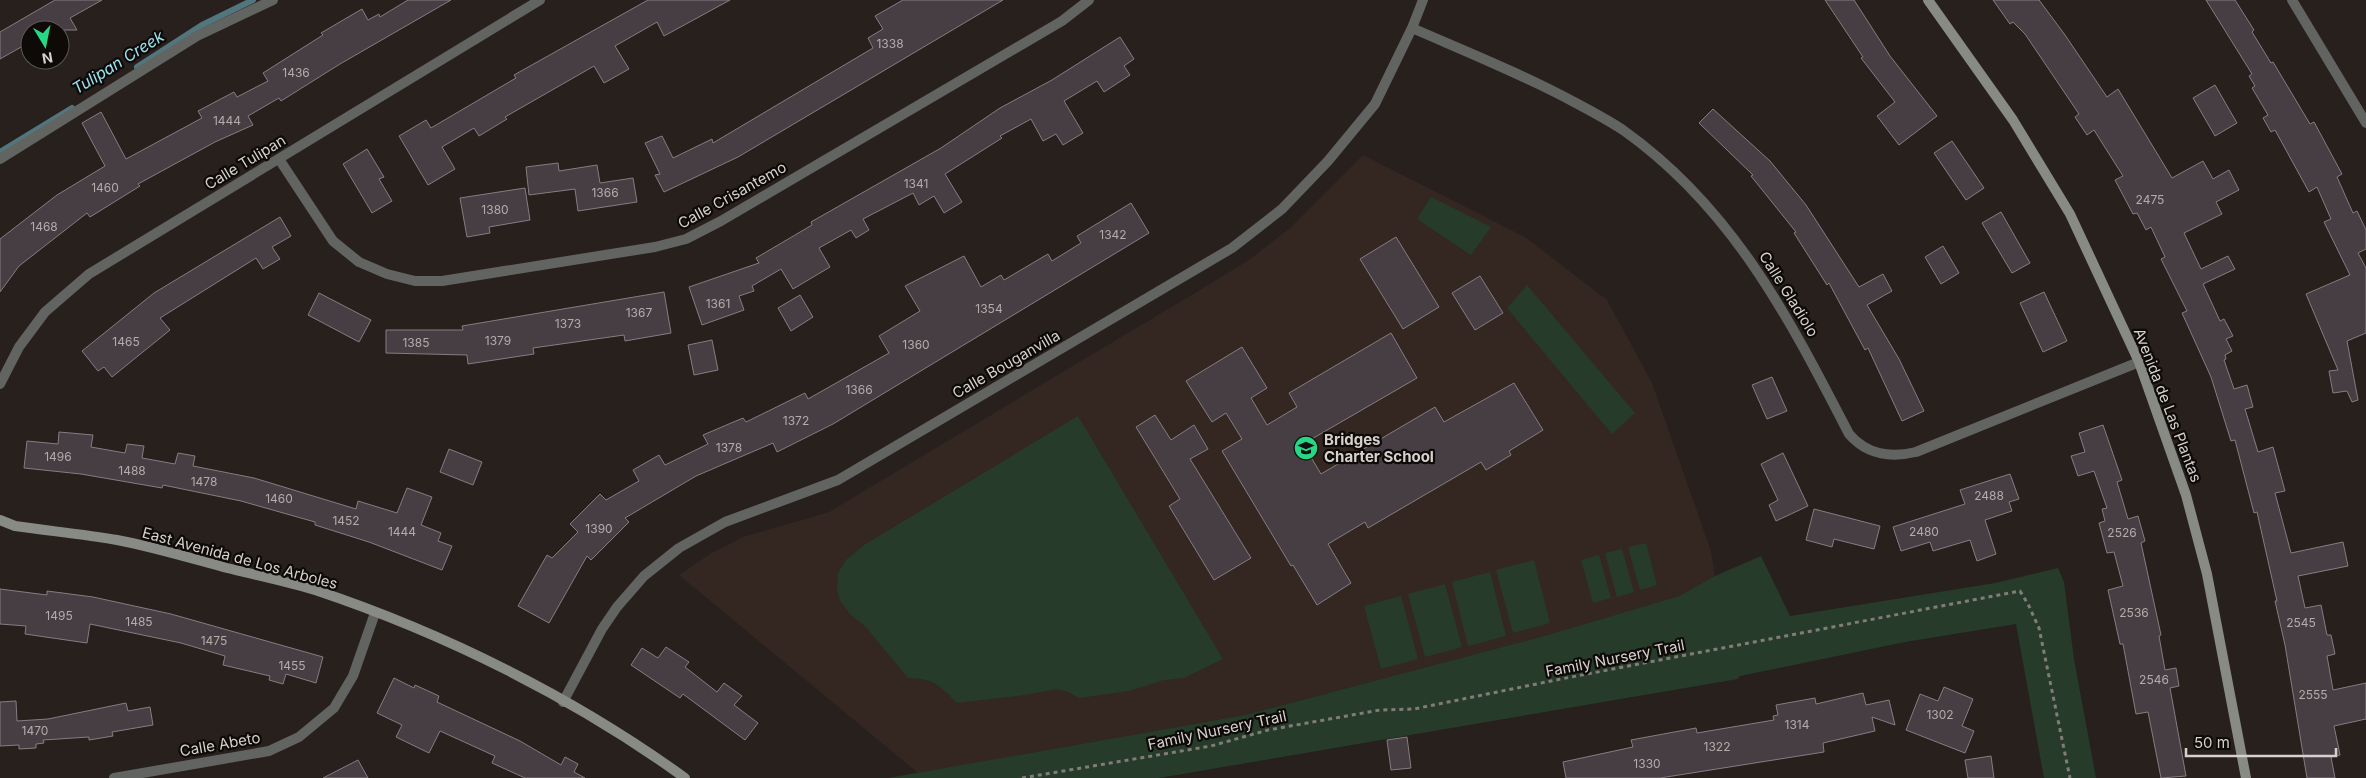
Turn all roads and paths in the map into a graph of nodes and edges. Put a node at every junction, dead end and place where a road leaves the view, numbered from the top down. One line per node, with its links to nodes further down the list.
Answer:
1 (273, 0): 9 (street)
2 (540, 0): 10 (street, Calle Tulipan)
3 (1089, 0): 10 (street, Calle Crisantemo)
4 (1423, 0): 7 (street, Calle Bouganvilla)
5 (1928, 0): 11 (street, Avenida de Las Plantas)
6 (2292, 0): 8 (street)
7 (1412, 28): 11 (street, Calle Gladiolo); 17 (street, Calle Bouganvilla)
8 (2366, 123)
9 (0, 158)
10 (279, 159): 12 (street, Calle Tulipan)
11 (2139, 362): 22 (street, Avenida de Las Plantas)
12 (0, 384)
13 (0, 520): 14 (street, East Avenida de Los Arboles)
14 (15, 526): 15 (street, East Avenida de Los Arboles); 16 (street, East Avenida de Los Arboles)
15 (0, 528)
16 (375, 613): 17 (street, East Avenida de Los Arboles); 18 (street, Calle Abeto)
17 (563, 702): 19 (street, East Avenida de Los Arboles)
18 (114, 778)
19 (684, 778)
20 (1022, 778): 21 (path, Family Nursery Trail)
21 (2070, 778)
22 (2246, 778)

